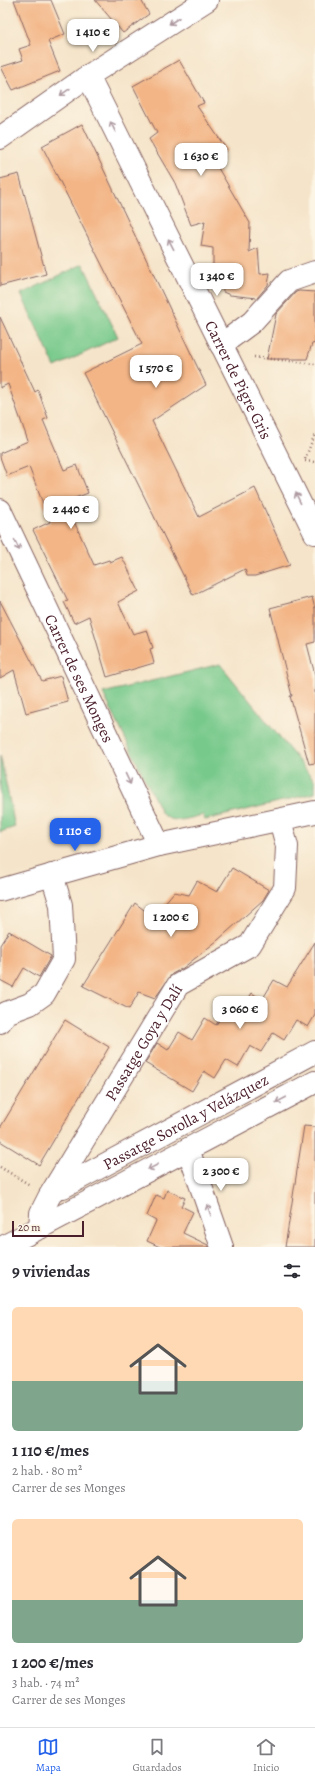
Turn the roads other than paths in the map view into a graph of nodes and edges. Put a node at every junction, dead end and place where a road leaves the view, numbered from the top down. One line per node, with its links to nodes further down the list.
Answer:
1 (207, 0): 2 (street, one-way to 2)
2 (88, 76): 3 (street, one-way to 3); 5 (street, Carrer de Pigre Gris, one-way to 2)
3 (0, 138)
4 (315, 272): 5 (street)
5 (222, 345): 7 (street, Carrer de Pigre Gris, one-way to 5)
6 (0, 510): 10 (street, Carrer de ses Monges, one-way to 10)
7 (315, 533)
8 (315, 812): 9 (street)
9 (280, 820): 10 (street); 17 (street, Passatge Goya y Dalí)
10 (159, 845): 11 (street)
11 (52, 875): 12 (street); 13 (street)
12 (0, 890)
13 (0, 1022)
14 (315, 1052): 17 (street, Passatge Sorolla y Velázquez)
15 (315, 1082): 16 (street, one-way to 16)
16 (188, 1149): 18 (street, one-way to 18); 20 (street, one-way to 16)
17 (52, 1191): 18 (street, Passatge Goya y Dalí)
18 (40, 1228): 19 (street)
19 (3, 1247)
20 (222, 1247)

